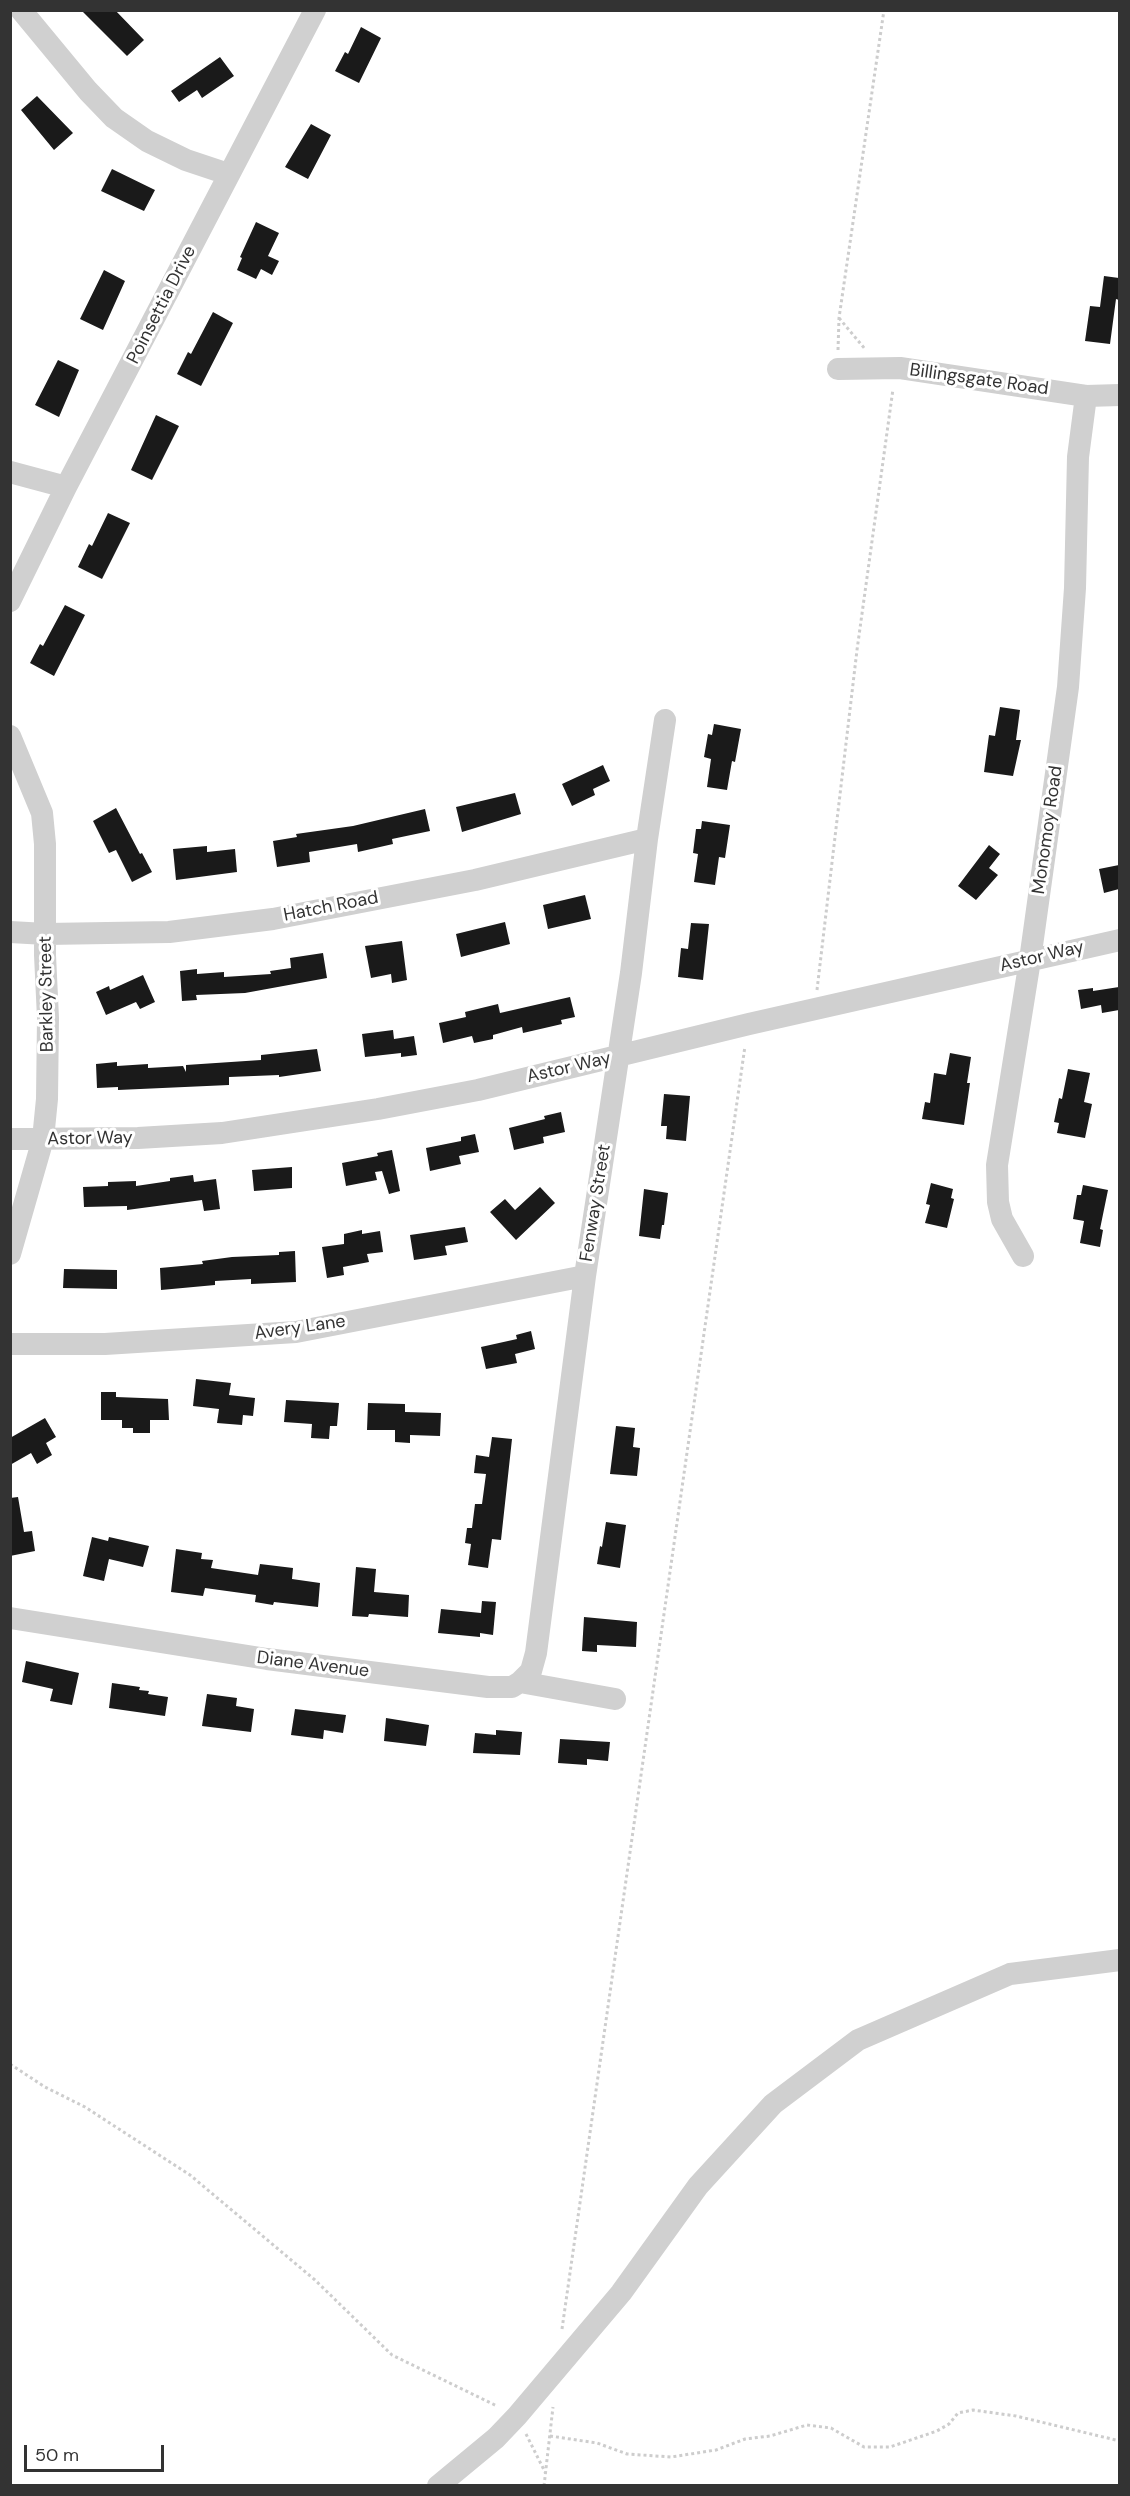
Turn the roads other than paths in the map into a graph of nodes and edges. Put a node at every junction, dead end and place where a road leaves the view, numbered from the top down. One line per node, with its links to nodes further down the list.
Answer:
1 (21, 10): 3 (street)
2 (315, 10): 3 (street, Poinsettia Drive)
3 (228, 174): 8 (street, Poinsettia Drive)
4 (838, 369): 6 (street, Billingsgate Road)
5 (1119, 395): 6 (street, Billingsgate Road)
6 (1086, 396): 16 (street, Monomoy Road)
7 (10, 472): 8 (street)
8 (66, 488): 9 (street, Poinsettia Drive)
9 (10, 600)
10 (664, 720): 12 (street, Fenway Street)
11 (10, 736): 14 (street, Barkley Street)
12 (647, 839): 14 (street, Hatch Road); 17 (street, Fenway Street)
13 (10, 932): 14 (street, Hatch Road)
14 (46, 934): 19 (street, Barkley Street)
15 (1119, 940): 16 (street, Astor Way)
16 (1030, 960): 17 (street, Astor Way); 21 (street, Monomoy Road)
17 (619, 1056): 19 (street, Astor Way); 22 (street, Fenway Street)
18 (10, 1138): 19 (street, Astor Way)
19 (43, 1139): 20 (street, Barkley Street)
20 (10, 1254)
21 (1023, 1256)
22 (585, 1276): 23 (street, Avery Lane); 25 (street, Fenway Street)
23 (10, 1344)
24 (10, 1618): 25 (street, Diane Avenue)
25 (520, 1682): 26 (street, Diane Avenue)
26 (615, 1699)
27 (1119, 1960): 28 (street)
28 (438, 2486)

